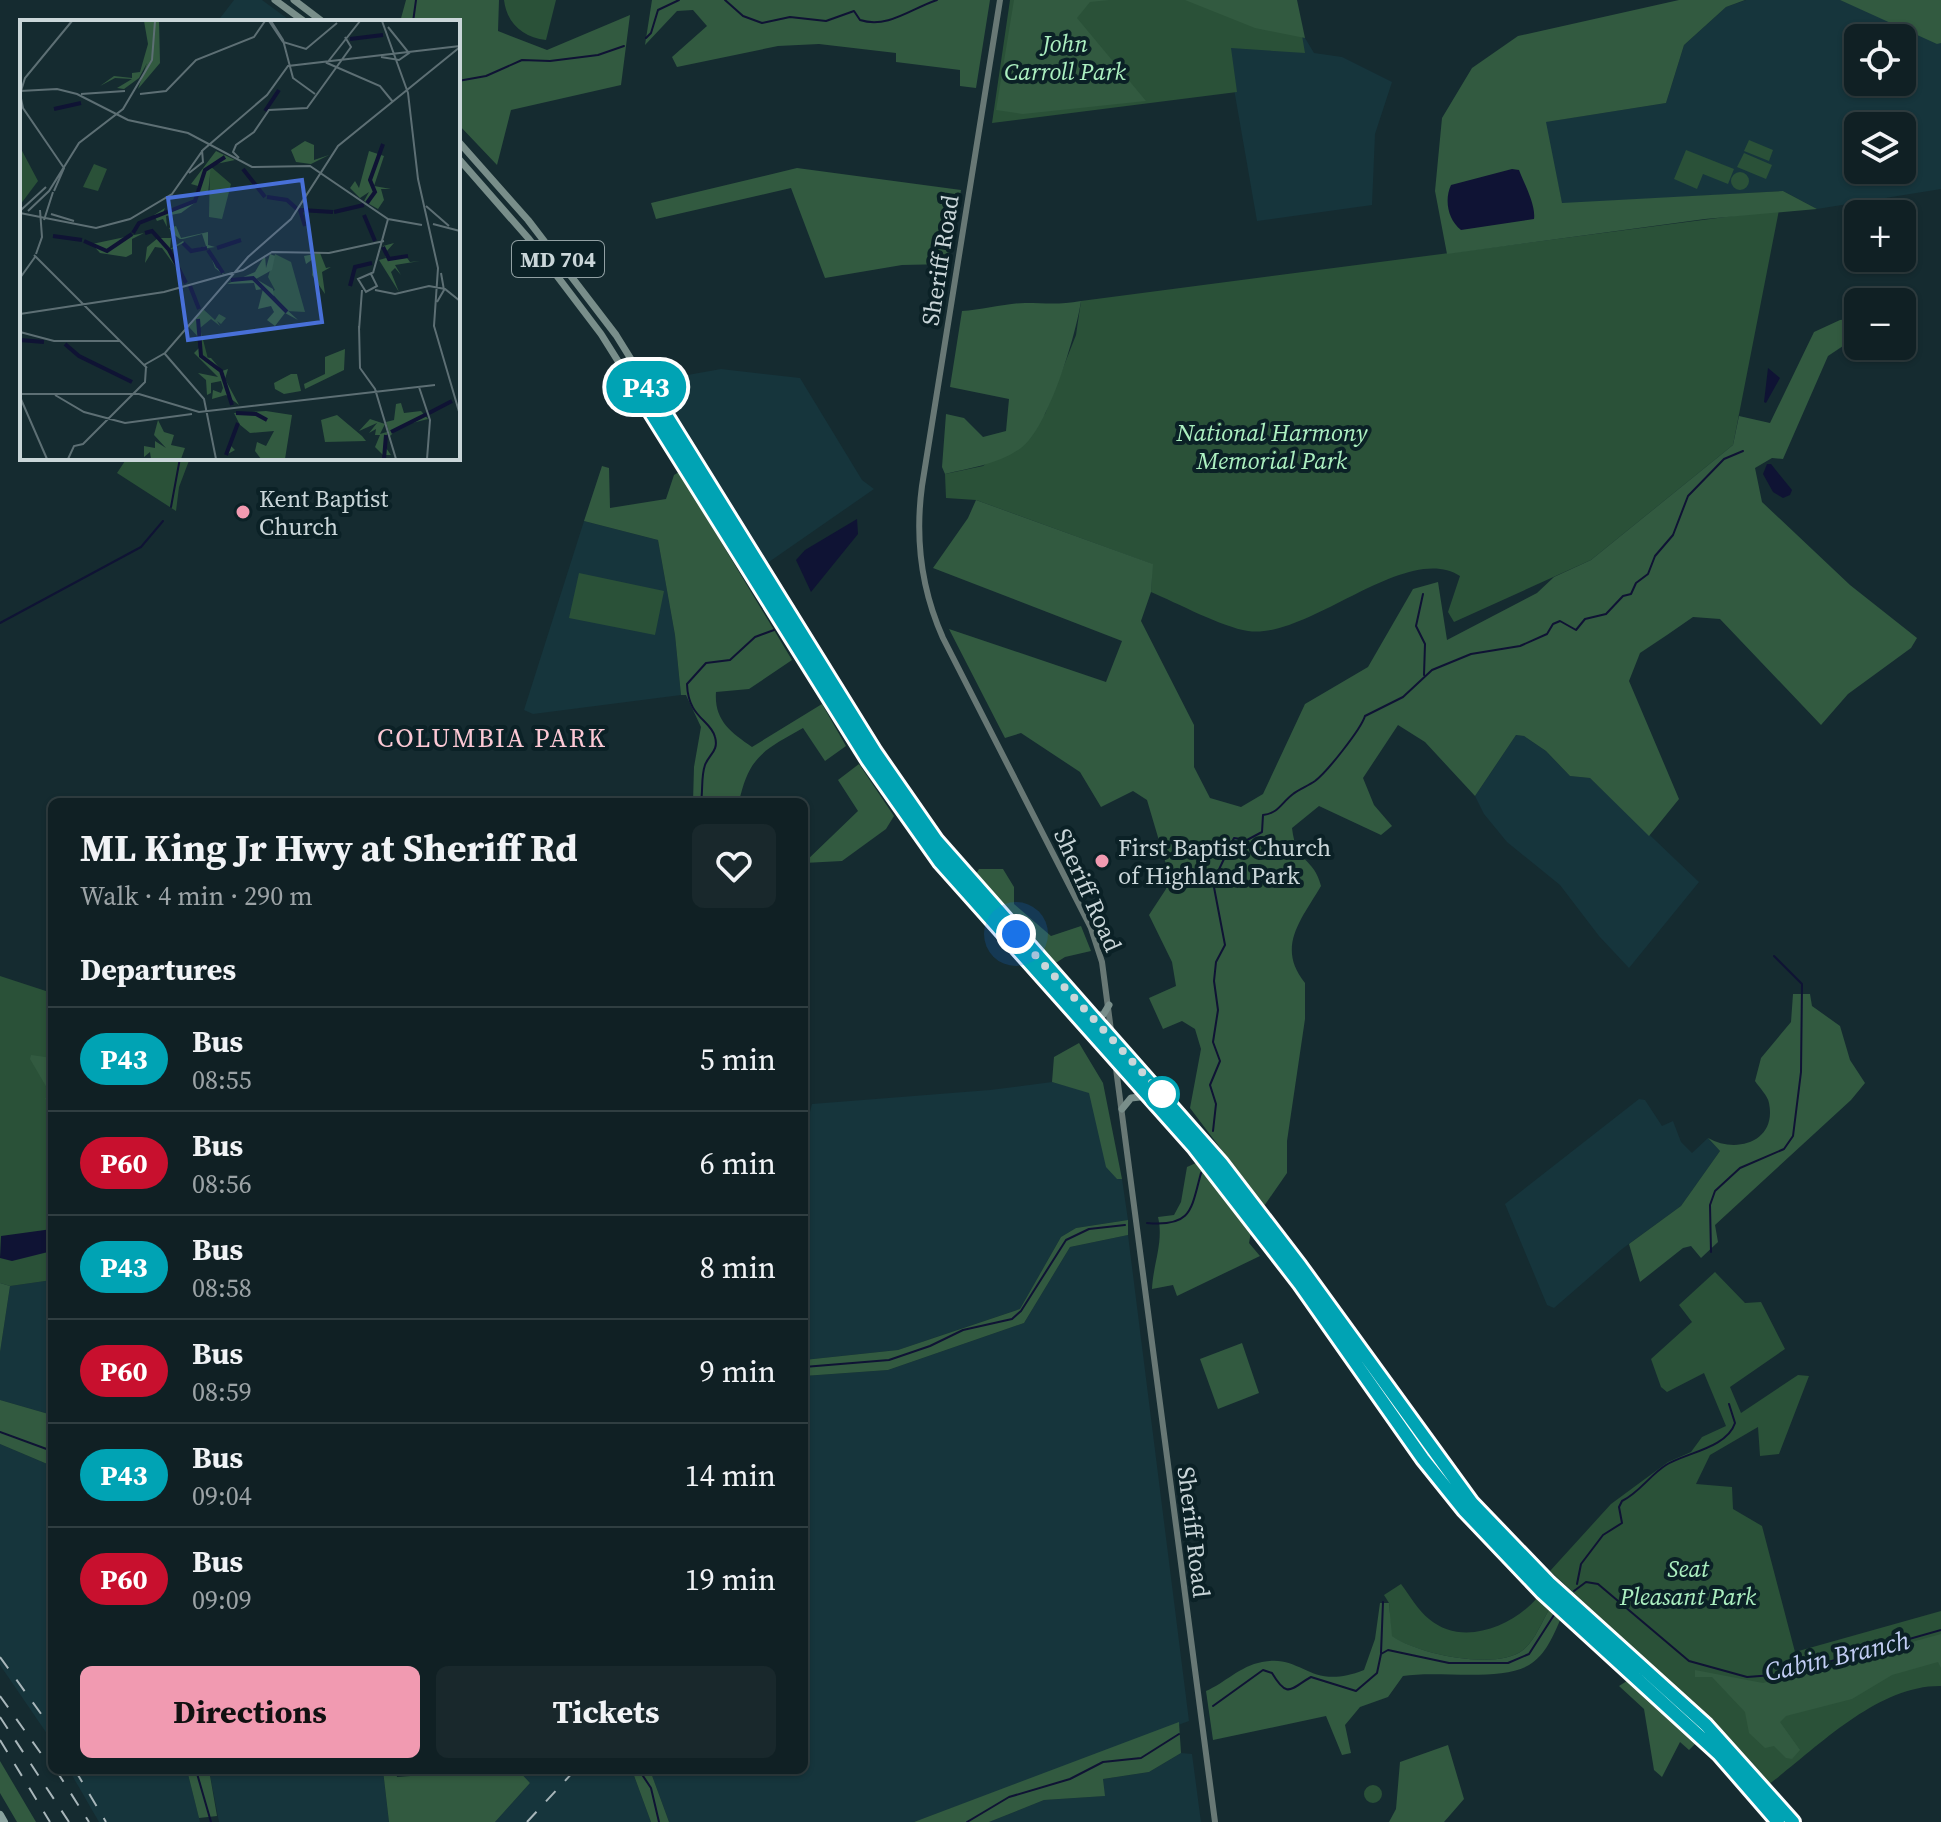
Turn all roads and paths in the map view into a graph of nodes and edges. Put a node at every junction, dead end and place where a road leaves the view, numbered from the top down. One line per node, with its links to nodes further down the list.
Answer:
1 (275, 0): 4 (main road)
2 (294, 0): 5 (main road)
3 (1000, 0): 8 (main road, Sheriff Road)
4 (302, 20)
5 (320, 20)
6 (460, 143): 9 (main road, MD 704)
7 (460, 160): 11 (main road, MD 704)
8 (1109, 1005): 9 (main road); 10 (main road, Sheriff Road)
9 (1091, 1015): 10 (main road, MD 704)
10 (1114, 1041): 11 (main road, Sheriff Road); 15 (main road, MD 704)
11 (1116, 1058): 12 (main road, MD 704); 13 (main road, Sheriff Road)
12 (1149, 1096): 13 (main road); 14 (main road, MD 704)
13 (1122, 1109): 20 (main road, Sheriff Road)
14 (1475, 1522): 15 (main road); 16 (main road, MD 704)
15 (1522, 1557): 17 (main road, MD 704)
16 (1515, 1566): 17 (main road); 21 (main road, MD 704)
17 (1576, 1606): 22 (main road, MD 704)
18 (0, 1815): 19 (highway)
19 (4, 1822)
20 (1215, 1822)
21 (1778, 1822)
22 (1793, 1822)

